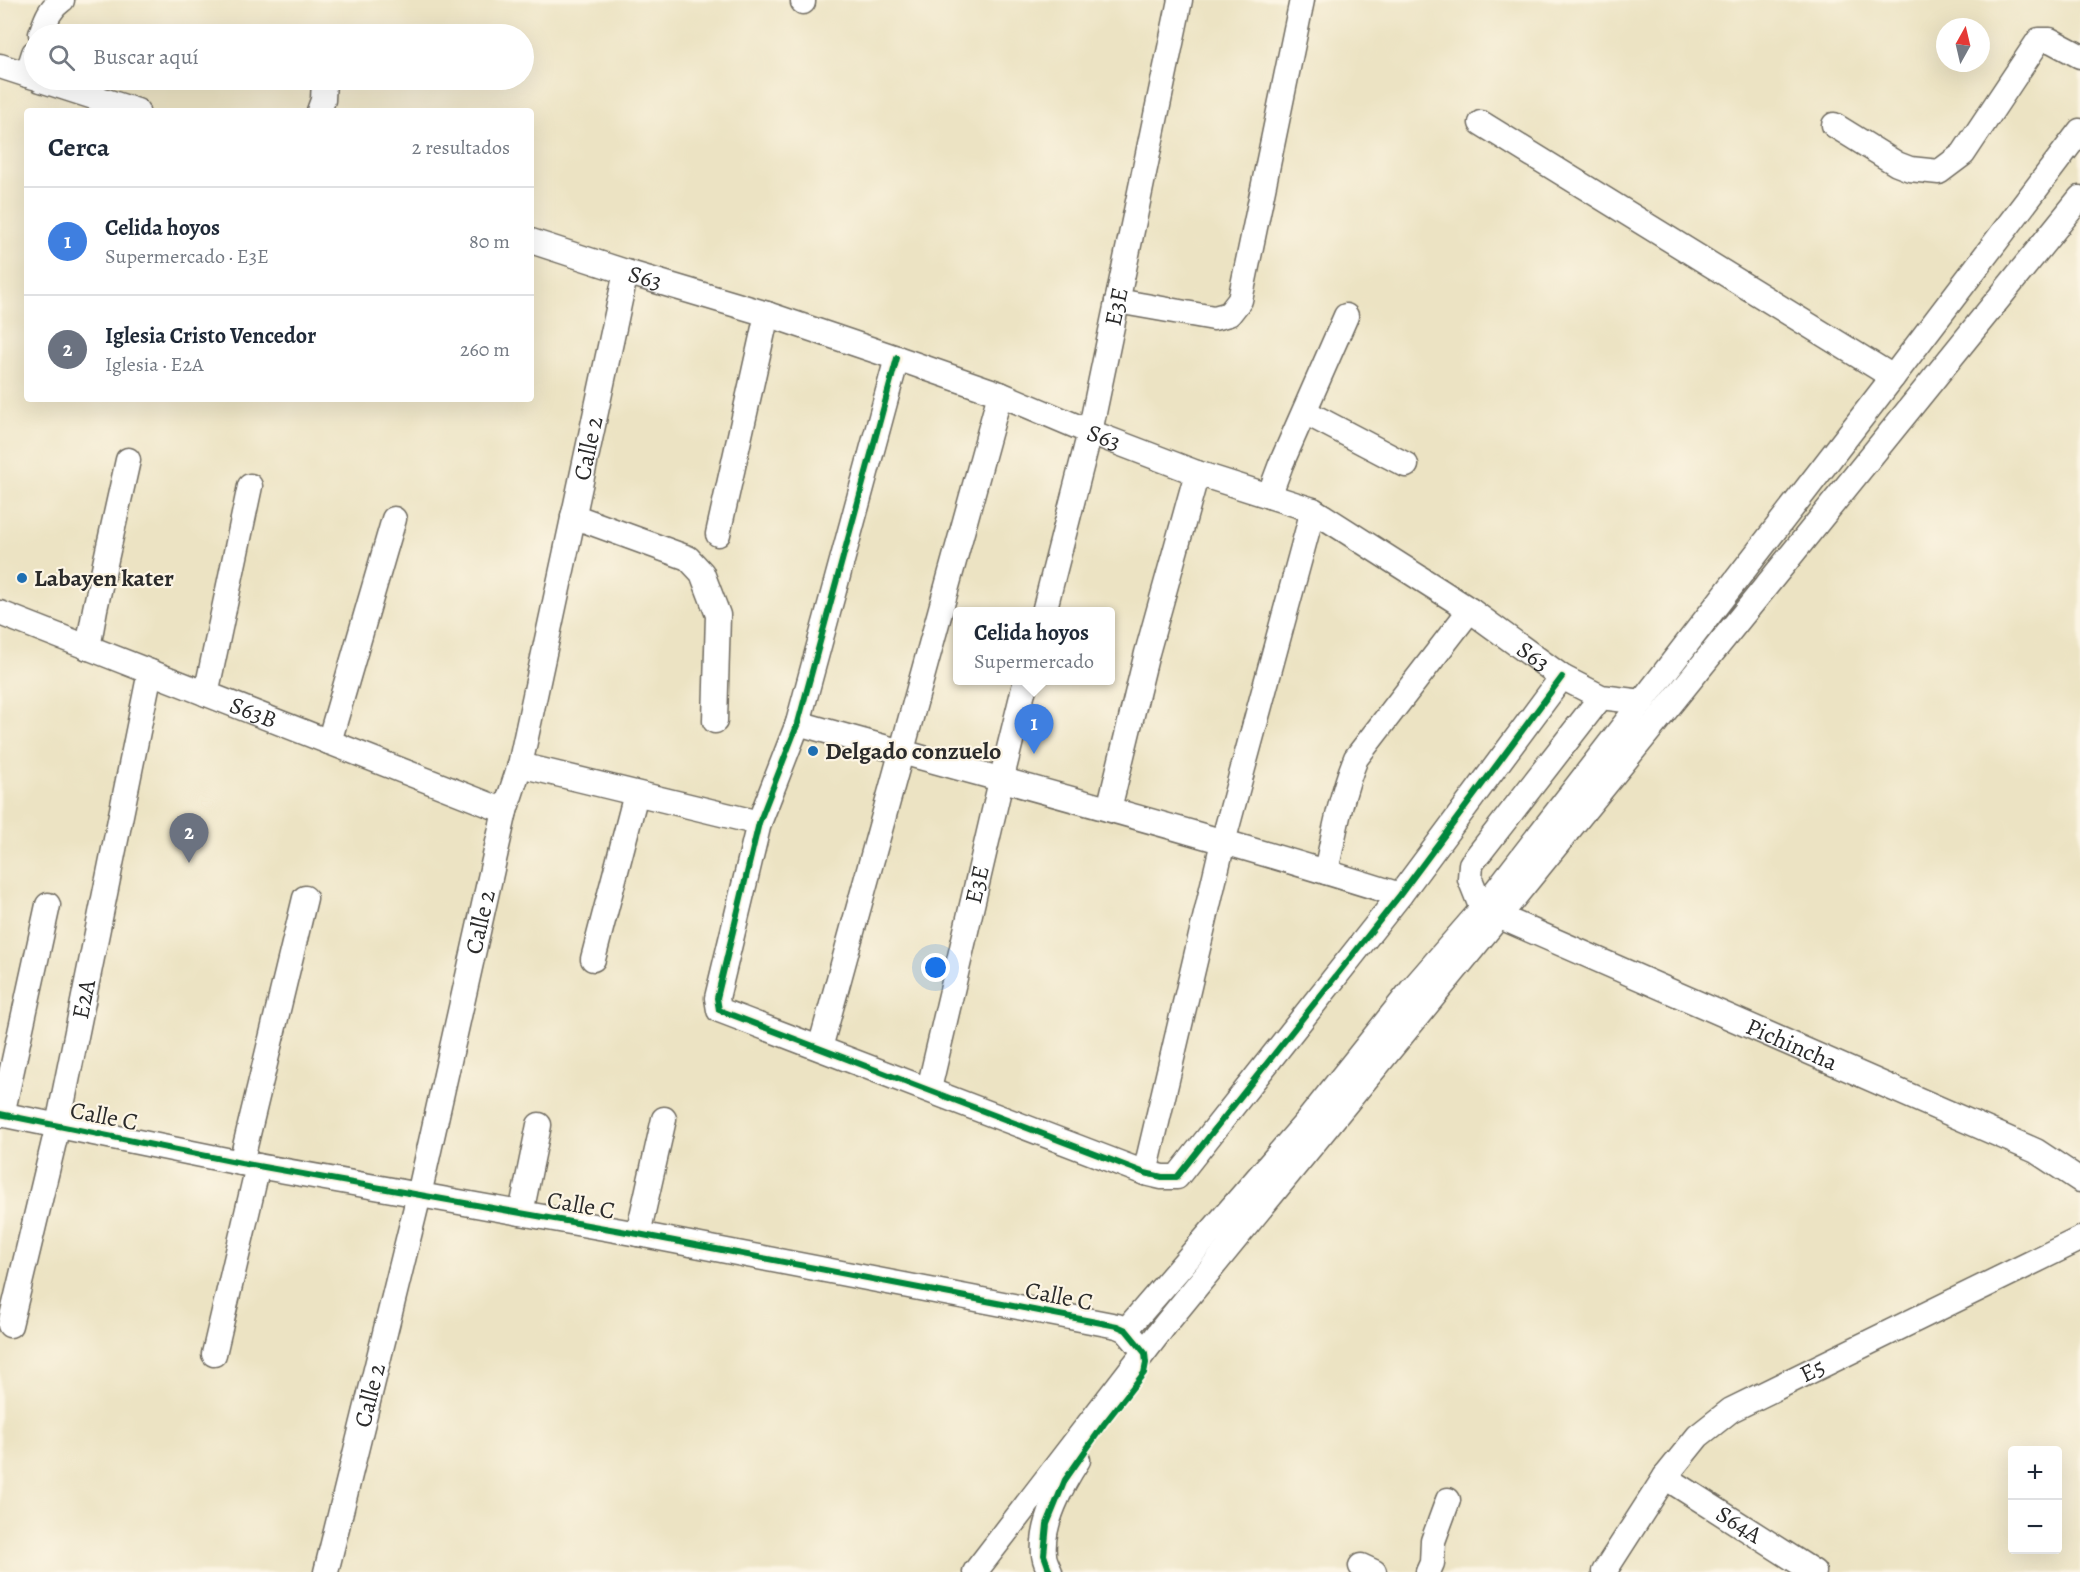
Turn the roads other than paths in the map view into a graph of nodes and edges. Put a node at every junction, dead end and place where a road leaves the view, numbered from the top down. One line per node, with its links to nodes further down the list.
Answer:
1 (62, 0): 4 (street)
2 (1180, 0): 18 (street, E3E)
3 (1302, 0): 18 (street)
4 (44, 24)
5 (2080, 56): 13 (street)
6 (0, 66): 7 (street)
7 (24, 70)
8 (83, 90): 10 (street)
9 (323, 90): 11 (street)
10 (129, 108)
11 (320, 108)
12 (1481, 123): 22 (street)
13 (1834, 125)
14 (2080, 131): 22 (street)
15 (2080, 198): 60 (street)
16 (534, 242): 17 (street, S63)
17 (626, 272): 19 (street, S63); 32 (street, Calle 2)
18 (1116, 301): 25 (street, E3E)
19 (767, 314): 21 (street, S63); 34 (street)
20 (1346, 316): 24 (street)
21 (897, 358): 23 (street, S63); 46 (street)
22 (1893, 376): 44 (street)
23 (1000, 394): 25 (street, S63); 48 (street)
24 (1305, 412): 27 (street); 30 (street)
25 (1090, 432): 28 (street, S63); 35 (street, E3E)
26 (128, 460): 38 (street)
27 (1406, 465)
28 (1197, 473): 30 (street, S63); 52 (street)
29 (250, 486): 42 (street)
30 (1269, 496): 31 (street, S63)
31 (1313, 510): 36 (street, S63); 55 (street)
32 (573, 516): 45 (street); 49 (street, Calle 2)
33 (394, 519): 47 (street)
34 (718, 534)
35 (1045, 607)
36 (1470, 610): 40 (street, S63); 56 (street)
37 (0, 613): 38 (street, S63B)
38 (88, 648): 39 (street, S63B)
39 (150, 672): 42 (street, S63B); 66 (street, E2A)
40 (1562, 677): 43 (street, S63); 57 (street)
41 (1025, 685): 50 (street, E3E)
42 (206, 694): 47 (street, S63B)
43 (1601, 697): 44 (street, S63); 60 (street)
44 (1642, 702): 60 (street)
45 (715, 721)
46 (798, 723): 48 (street); 54 (street)
47 (329, 742): 53 (street, S63B)
48 (902, 752): 50 (street); 62 (street)
49 (520, 765): 51 (street); 53 (street, Calle 2)
50 (1000, 781): 52 (street); 63 (street, E3E)
51 (636, 794): 54 (street); 61 (street)
52 (1109, 810): 55 (street)
53 (505, 811): 71 (street, Calle 2)
54 (759, 823): 62 (street)
55 (1223, 842): 56 (street); 69 (street)
56 (1326, 872): 57 (street)
57 (1400, 895): 69 (street)
58 (304, 898): 68 (street)
59 (48, 905): 64 (street)
60 (1491, 912): 70 (street, Pichincha); 76 (street); 77 (street)
61 (593, 959)
62 (820, 1048): 63 (street)
63 (929, 1089): 69 (street)
64 (1, 1114): 66 (street, Calle C)
65 (664, 1119): 73 (street)
66 (58, 1125): 68 (street, Calle C); 75 (street, E2A)
67 (539, 1125): 72 (street)
68 (250, 1164): 71 (street, Calle C); 78 (street)
69 (1145, 1173)
70 (2080, 1180)
71 (419, 1195): 72 (street, Calle C); 81 (street, Calle 2)
72 (521, 1213): 73 (street, Calle C)
73 (638, 1234): 76 (street, Calle C)
74 (2080, 1239): 79 (street, E5)
75 (10, 1325)
76 (1126, 1330): 77 (street)
77 (1144, 1353): 82 (street); 83 (street)
78 (214, 1354)
79 (1665, 1478): 85 (street, E5); 86 (street, S64A)
80 (1448, 1500): 84 (street)
81 (326, 1572)
82 (975, 1572)
83 (1050, 1572)
84 (1428, 1572)
85 (1604, 1572)
86 (1814, 1572)

